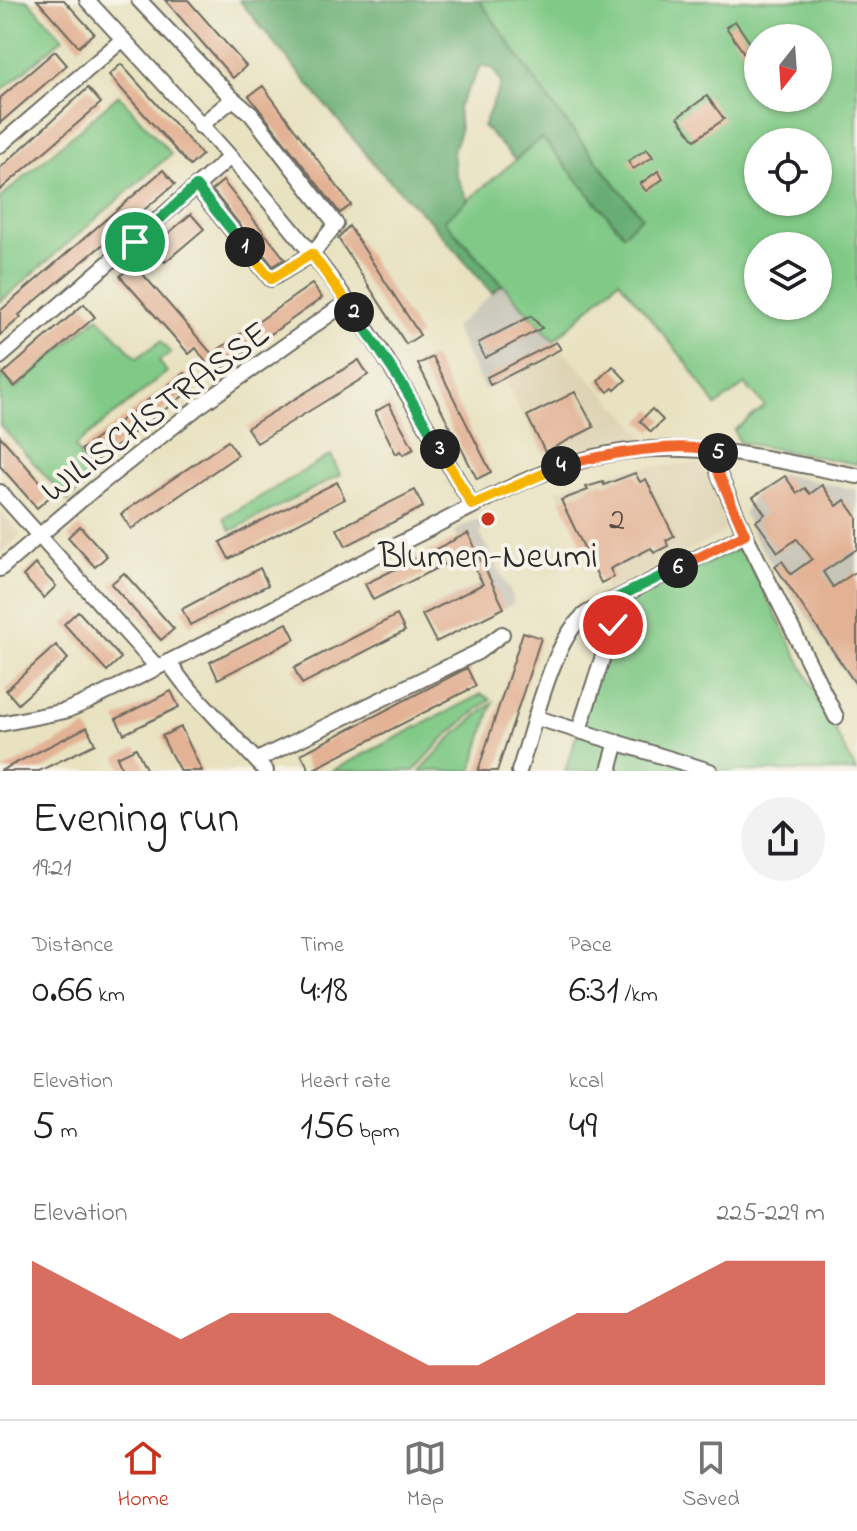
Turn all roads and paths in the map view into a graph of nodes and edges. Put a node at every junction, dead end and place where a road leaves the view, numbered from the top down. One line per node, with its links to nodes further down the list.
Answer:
1 (139, 0): 4 (street)
2 (93, 2): 3 (street)
3 (122, 40): 5 (street); 6 (street)
4 (233, 99): 5 (street); 9 (street)
5 (200, 126): 7 (street)
6 (0, 145)
7 (229, 158): 8 (street); 9 (street)
8 (196, 186): 9 (street); 11 (street)
9 (312, 254): 10 (street)
10 (347, 302): 15 (street); 17 (street, WILISCHSTRASSE)
11 (0, 357)
12 (718, 451): 13 (street); 15 (street); 16 (street)
13 (857, 476)
14 (0, 492): 17 (street)
15 (472, 505): 21 (street)
16 (745, 534): 19 (street); 22 (street)
17 (40, 535): 18 (street, WILISCHSTRASSE); 21 (street)
18 (0, 569)
19 (608, 602): 23 (street); 25 (street)
20 (502, 634): 27 (street)
21 (162, 665): 24 (street); 27 (street)
22 (836, 717)
23 (537, 718): 25 (street); 28 (street)
24 (0, 724)
25 (579, 730): 26 (street)
26 (617, 742): 29 (street); 30 (street)
27 (262, 766)
28 (519, 771)
29 (611, 771)
30 (710, 771)

